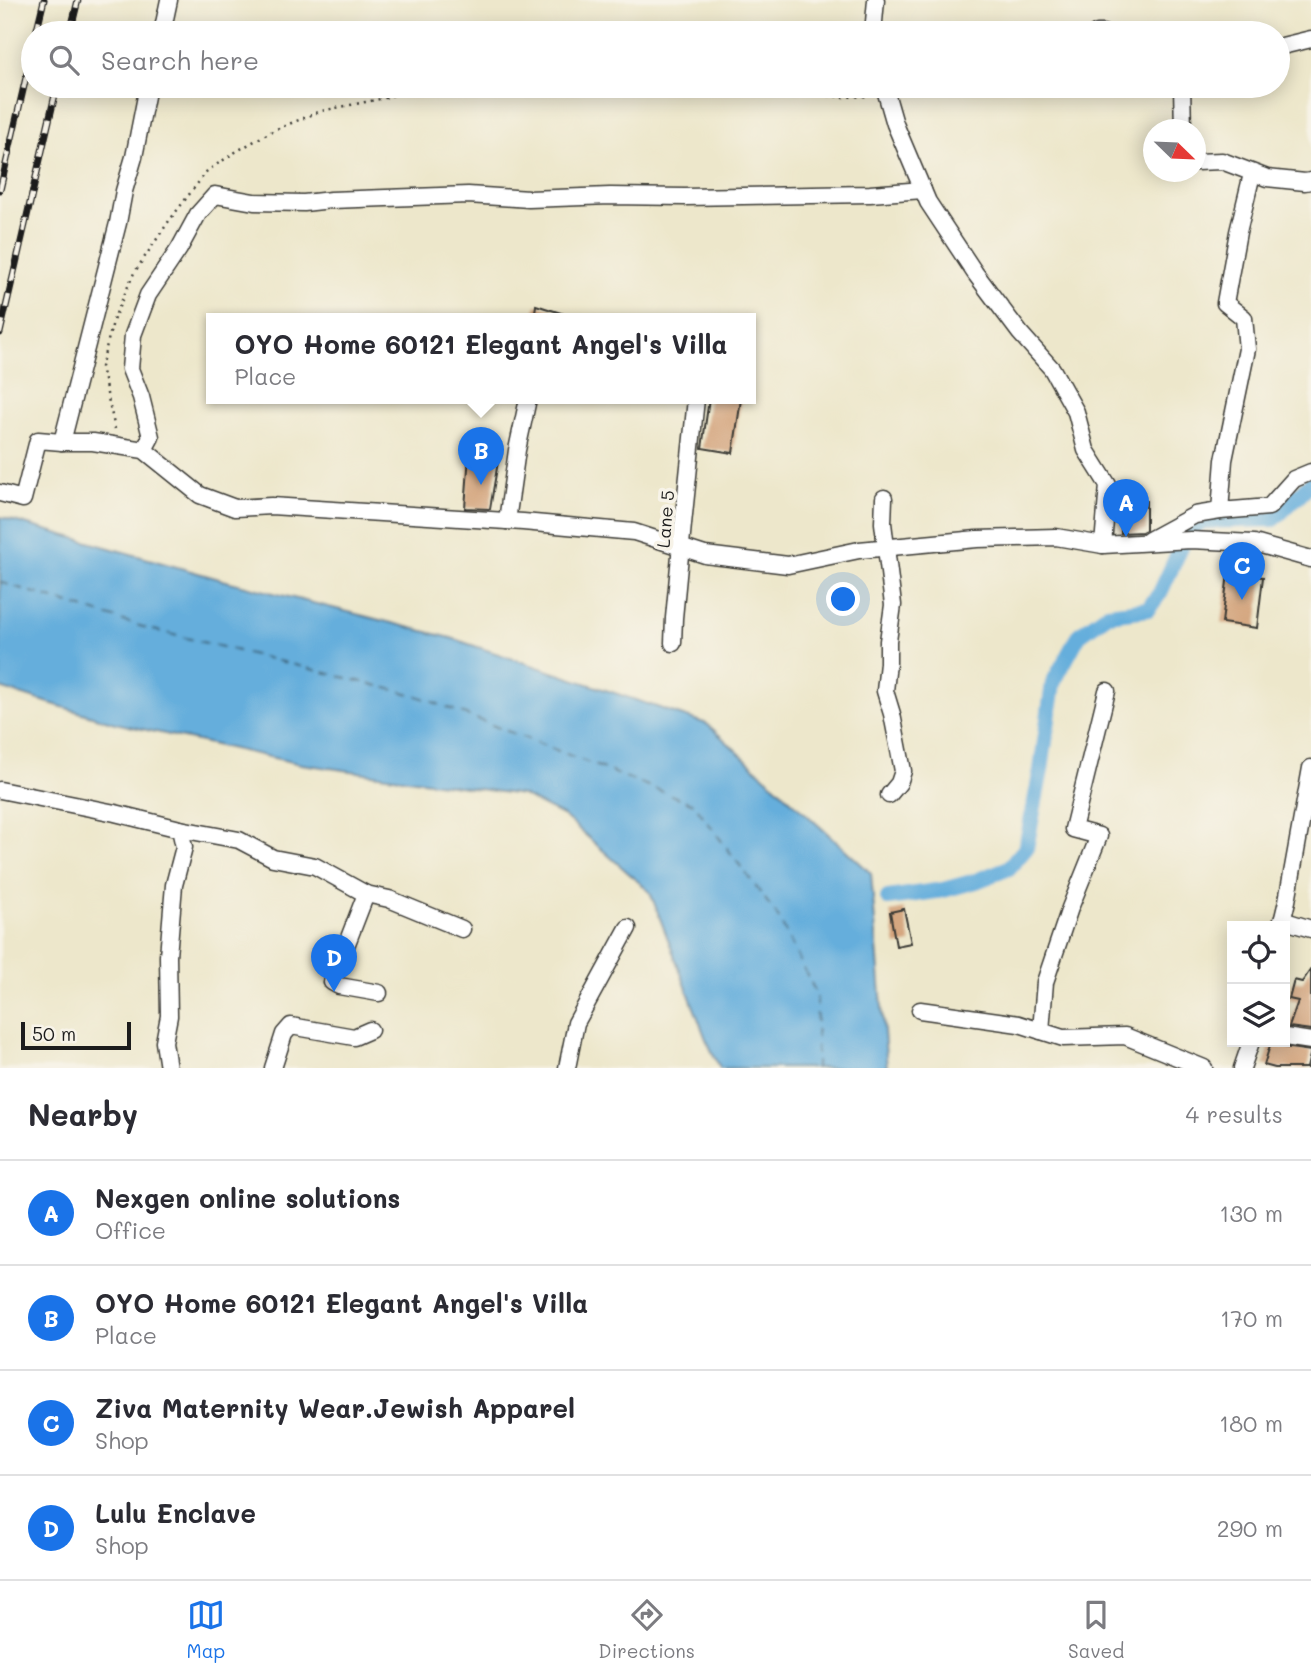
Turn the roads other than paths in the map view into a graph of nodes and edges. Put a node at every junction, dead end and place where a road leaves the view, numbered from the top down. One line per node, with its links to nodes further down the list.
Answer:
1 (169, 0): 3 (street)
2 (876, 0): 4 (street)
3 (165, 21)
4 (874, 21)
5 (1311, 39): 6 (street)
6 (1290, 44)
7 (146, 98): 17 (street)
8 (887, 98): 14 (street)
9 (1182, 98): 10 (street)
10 (1183, 119)
11 (1206, 162): 12 (street)
12 (1252, 173): 13 (street); 22 (street)
13 (1311, 181)
14 (923, 190): 18 (street); 25 (street)
15 (527, 404): 23 (street)
16 (695, 404): 26 (street, Lane 5)
17 (62, 442): 18 (street); 20 (street)
18 (144, 450): 23 (street)
19 (1311, 472): 22 (street)
20 (0, 493)
21 (884, 498): 27 (street)
22 (1220, 511): 24 (street)
23 (507, 521): 26 (street)
24 (1144, 543): 25 (street); 28 (street)
25 (1103, 545): 27 (street)
26 (681, 548): 27 (street); 29 (street, Lane 5)
27 (886, 548): 33 (street)
28 (1311, 559)
29 (673, 643)
30 (1107, 691): 44 (street)
31 (1311, 768): 36 (street)
32 (0, 790): 34 (street)
33 (889, 795)
34 (180, 829): 35 (street); 48 (street)
35 (366, 894): 39 (street); 41 (street)
36 (1281, 921)
37 (1290, 925): 40 (street)
38 (628, 928): 50 (street)
39 (462, 929)
40 (1311, 929)
41 (379, 993)
42 (920, 1010): 44 (street)
43 (370, 1030): 49 (street)
44 (1041, 1031): 51 (street)
45 (1290, 1038): 46 (street)
46 (1311, 1041)
47 (1249, 1047): 52 (street)
48 (168, 1068)
49 (273, 1068)
50 (567, 1068)
51 (1204, 1068)
52 (1242, 1068)

